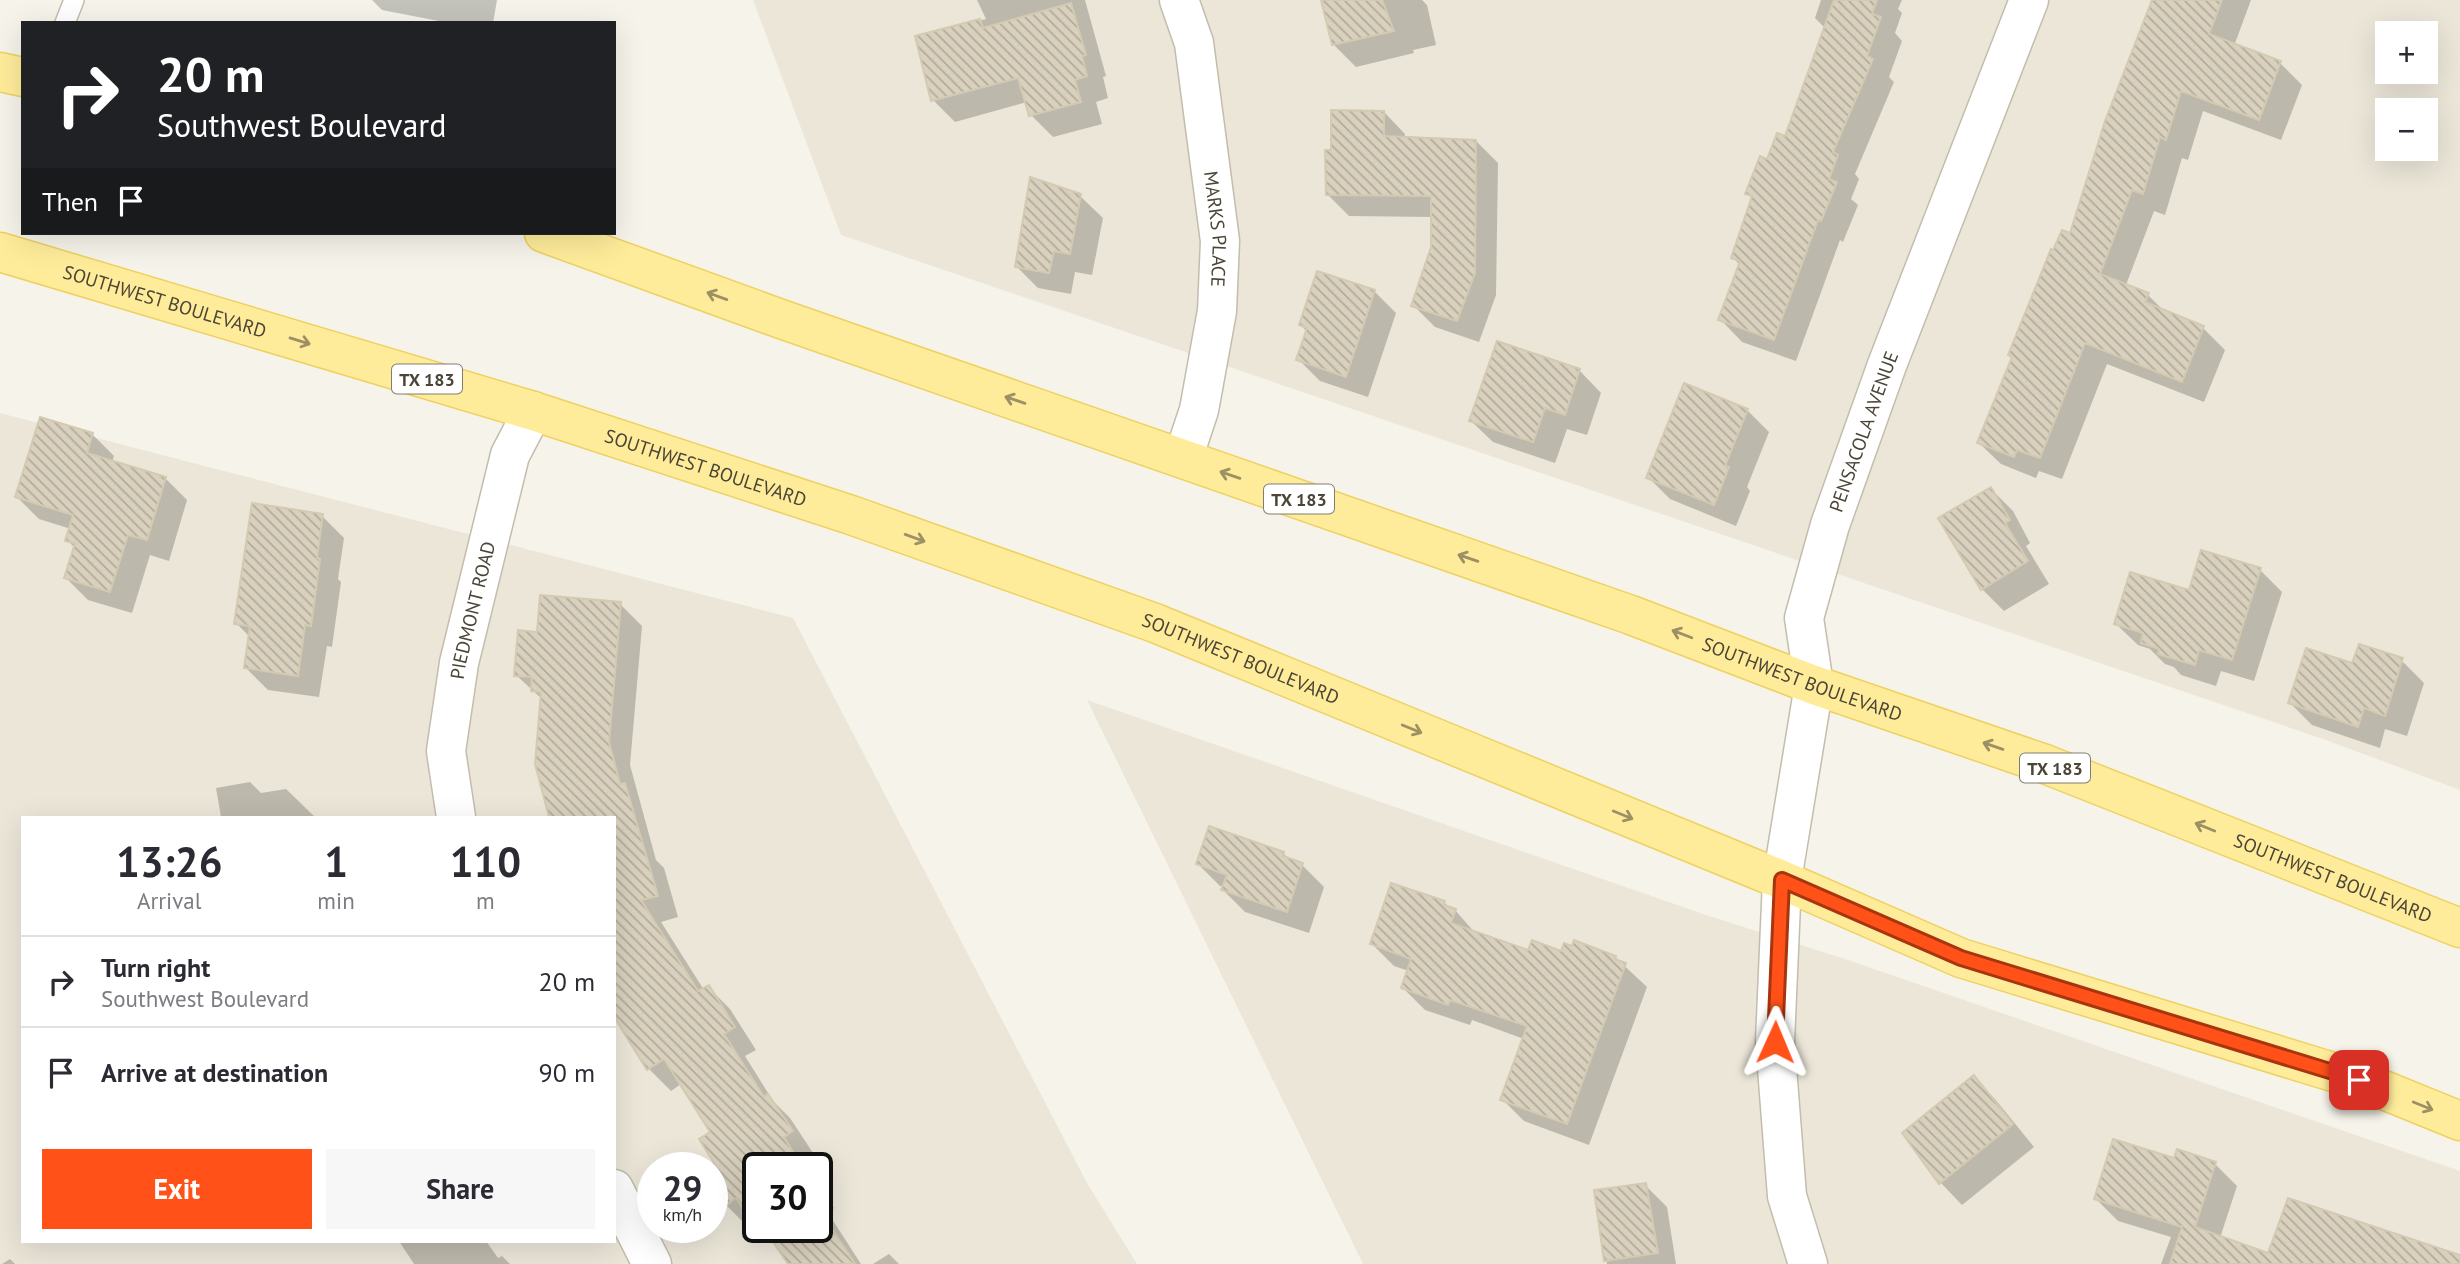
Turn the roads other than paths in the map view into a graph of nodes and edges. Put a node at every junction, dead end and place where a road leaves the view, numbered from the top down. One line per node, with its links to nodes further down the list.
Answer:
1 (74, 0): 4 (lane)
2 (1179, 0): 10 (street, MARKS PLACE)
3 (2029, 0): 11 (street, PENSACOLA AVENUE)
4 (66, 21)
5 (0, 72): 6 (main road)
6 (21, 77)
7 (550, 235): 10 (main road, SOUTHWEST BOULEVARD / TX 183, one-way to 7)
8 (0, 252): 9 (main road, SOUTHWEST BOULEVARD / TX 183, one-way to 9)
9 (533, 411): 12 (street, PIEDMONT ROAD); 13 (main road, SOUTHWEST BOULEVARD / TX 183, one-way to 13)
10 (1183, 458): 11 (main road, SOUTHWEST BOULEVARD / TX 183, one-way to 10)
11 (1814, 685): 13 (street, PENSACOLA AVENUE); 14 (main road, SOUTHWEST BOULEVARD / TX 183, one-way to 11)
12 (456, 816)
13 (1782, 880): 15 (main road, SOUTHWEST BOULEVARD / TX 183, one-way to 15); 18 (street)
14 (2460, 928)
15 (2460, 1121)
16 (616, 1193): 17 (street)
17 (652, 1264)
18 (1808, 1264)

